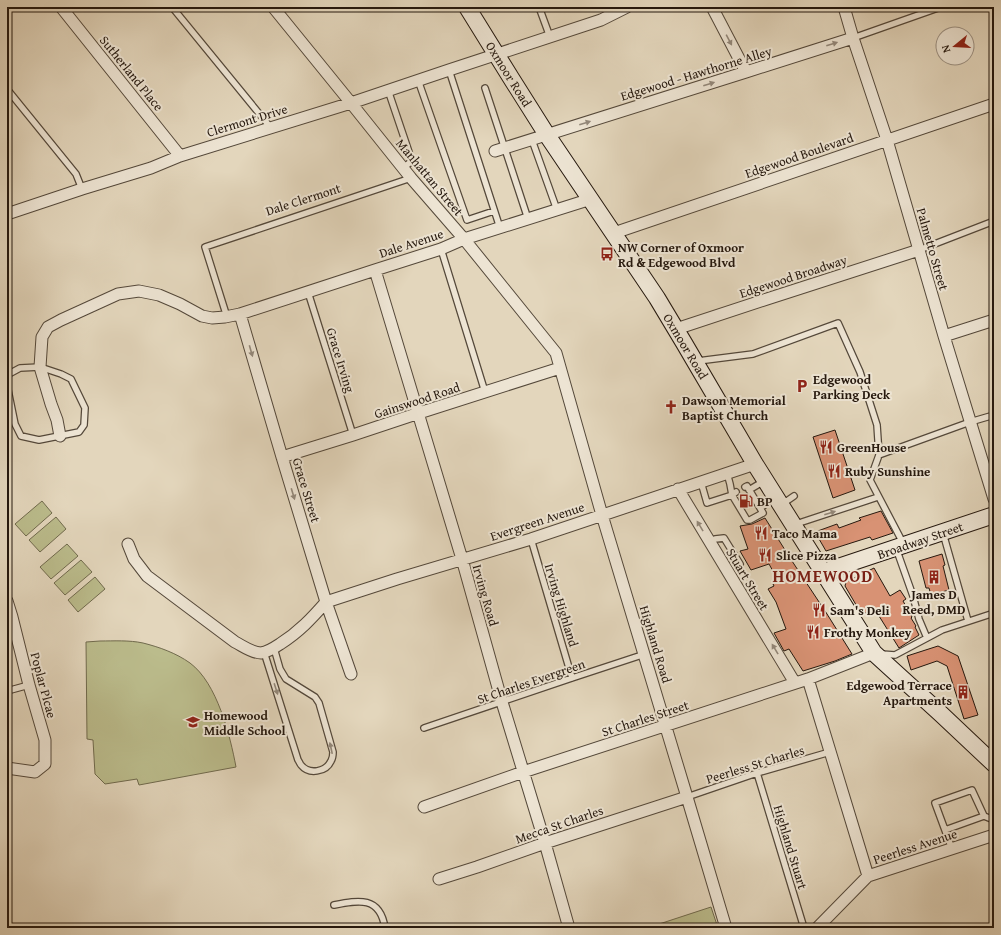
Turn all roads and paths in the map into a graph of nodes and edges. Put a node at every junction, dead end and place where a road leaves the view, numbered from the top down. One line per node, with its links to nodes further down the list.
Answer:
1 (61, 7): 26 (street, Sutherland Place)
2 (172, 7): 21 (lane)
3 (272, 7): 19 (street, Manhattan Street)
4 (467, 7): 12 (main road, Oxmoor Road)
5 (539, 7): 10 (lane)
6 (627, 7): 10 (street, Clermont Drive)
7 (712, 7): 14 (street, one-way to 14)
8 (844, 7): 11 (street, Palmetto Street)
9 (941, 7): 11 (lane)
10 (550, 37): 12 (street, Clermont Drive)
11 (853, 38): 14 (street, Edgewood - Hawthorne Alley, one-way to 11); 24 (street, Palmetto Street)
12 (496, 54): 13 (street, Clermont Drive); 22 (main road, Oxmoor Road)
13 (449, 70): 15 (street, Clermont Drive); 32 (lane)
14 (746, 72): 22 (street, Edgewood - Hawthorne Alley, one-way to 14)
15 (418, 80): 18 (street, Clermont Drive); 32 (lane)
16 (7, 88): 29 (lane)
17 (485, 88): 25 (lane)
18 (388, 90): 19 (street, Clermont Drive); 27 (lane)
19 (351, 103): 21 (street, Clermont Drive); 27 (street, Manhattan Street)
20 (994, 104): 24 (street, Edgewood Boulevard)
21 (271, 128): 26 (street, Clermont Drive)
22 (547, 134): 23 (street); 30 (main road, Oxmoor Road)
23 (532, 140): 25 (street); 31 (lane)
24 (887, 140): 37 (street, Edgewood Boulevard); 40 (street, Palmetto Street)
25 (500, 150): 34 (lane)
26 (180, 156): 29 (street, Clermont Drive)
27 (403, 168): 28 (street, Manhattan Street)
28 (411, 178): 38 (street, Manhattan Street); 44 (lane, Dale Clermont)
29 (82, 189): 33 (street, Clermont Drive)
30 (591, 199): 31 (street, Dale Avenue); 37 (main road, Oxmoor Road)
31 (557, 210): 34 (street, Dale Avenue)
32 (494, 211): 36 (lane)
33 (7, 214)
34 (528, 219): 36 (street, Dale Avenue)
35 (994, 221): 40 (lane)
36 (500, 228): 38 (street, Dale Avenue)
37 (614, 233): 46 (main road, Oxmoor Road)
38 (464, 239): 39 (street, Dale Avenue); 50 (street, Manhattan Street)
39 (441, 250): 41 (street, Dale Avenue); 53 (lane)
40 (919, 250): 46 (street, Edgewood Broadway); 47 (street, Palmetto Street)
41 (375, 270): 42 (street, Dale Avenue); 54 (street, Irving Road)
42 (308, 292): 43 (street, Dale Avenue); 57 (lane, Grace Irving)
43 (240, 314): 44 (street, Dale Avenue); 60 (street, Grace Street, one-way to 60)
44 (227, 317): 49 (street, Dale Avenue)
45 (994, 320): 47 (street)
46 (676, 330): 48 (main road, Oxmoor Road)
47 (944, 336): 56 (street, Palmetto Street)
48 (695, 362): 59 (lane); 61 (main road, Oxmoor Road)
49 (40, 367): 51 (lane); 58 (street); 58 (lane)
50 (560, 368): 53 (street, Gainswood Road); 71 (street, Highland Road)
51 (7, 375)
52 (7, 385): 58 (lane)
53 (485, 393): 54 (street, Gainswood Road)
54 (418, 413): 57 (street, Gainswood Road); 79 (street, Irving Road)
55 (994, 414): 56 (lane)
56 (970, 422): 59 (lane); 68 (street, Palmetto Street)
57 (353, 435): 60 (street, Gainswood Road)
58 (60, 436)
59 (879, 455): 67 (lane)
60 (282, 457): 83 (street, Grace Street, one-way to 83)
61 (755, 464): 62 (street, Evergreen Avenue); 63 (main road, Oxmoor Road)
62 (727, 473): 64 (street, Evergreen Avenue); 66 (lane)
63 (765, 480): 69 (main road, Oxmoor Road); 70 (lane)
64 (700, 482): 65 (street, Evergreen Avenue); 66 (lane)
65 (678, 489): 71 (street, Evergreen Avenue); 76 (street, Stuart Street, one-way to 65)
66 (734, 494): 70 (lane)
67 (878, 497): 73 (lane, one-way to 67); 78 (lane)
68 (994, 499)
69 (784, 500): 70 (lane); 73 (main road, Oxmoor Road)
70 (757, 505)
71 (602, 515): 75 (street, Evergreen Avenue); 90 (street, Highland Road)
72 (994, 515): 74 (main road, Broadway Street)
73 (793, 525): 81 (main road, Oxmoor Road)
74 (943, 532): 78 (main road, Broadway Street); 86 (lane)
75 (531, 539): 79 (street, Evergreen Avenue); 92 (lane, Irving Highland)
76 (709, 541): 80 (lane); 94 (street, Stuart Street, one-way to 76)
77 (128, 544): 88 (street)
78 (900, 547): 81 (main road, Broadway Street); 87 (lane)
79 (462, 559): 83 (street, Evergreen Avenue); 97 (street, Irving Road)
80 (740, 564)
81 (823, 572): 89 (main road, Oxmoor Road)
82 (7, 601): 85 (street, Poplar Plcae)
83 (326, 602): 88 (street); 91 (street, Grace Street)
84 (994, 613): 86 (lane)
85 (10, 617): 95 (street, Poplar Plcae)
86 (968, 621): 87 (lane)
87 (927, 638): 89 (lane)
88 (269, 650): 88 (lane, one-way to 88)
89 (874, 653): 93 (street, St Charles Street); 101 (main road, Oxmoor Road)
90 (645, 654): 92 (lane, St Charles Evergreen); 98 (street, Highland Road)
91 (351, 674)
92 (572, 678): 97 (lane, St Charles Evergreen)
93 (808, 679): 94 (street, St Charles Street); 100 (street)
94 (796, 683): 98 (street, St Charles Street)
95 (29, 685): 96 (lane); 102 (street, Poplar Plcae)
96 (7, 691)
97 (502, 702): 99 (lane, St Charles Evergreen); 103 (street, Irving Road)
98 (666, 725): 103 (street, St Charles Street); 105 (street, Highland Road)
99 (424, 728)
100 (830, 752): 104 (lane, Peerless St Charles); 113 (street)
101 (994, 764)
102 (7, 768)
103 (523, 772): 106 (street, St Charles Street); 111 (street, Irving Road)
104 (758, 773): 105 (lane, Peerless St Charles); 119 (lane, Highland Stuart)
105 (688, 797): 111 (street, Mecca St Charles); 118 (street, Highland Road)
106 (424, 807)
107 (984, 816): 108 (lane); 109 (lane); 109 (lane)
108 (994, 820)
109 (944, 830): 112 (lane)
110 (994, 836): 112 (street, Peerless Avenue)
111 (545, 843): 114 (street, Mecca St Charles); 117 (street, Irving Road)
112 (952, 849): 113 (street, Peerless Avenue)
113 (868, 876): 120 (street, Peerless Avenue)
114 (439, 879)
115 (334, 905): 116 (lane)
116 (385, 928)
117 (569, 928)
118 (726, 928)
119 (804, 928)
120 (817, 928)

